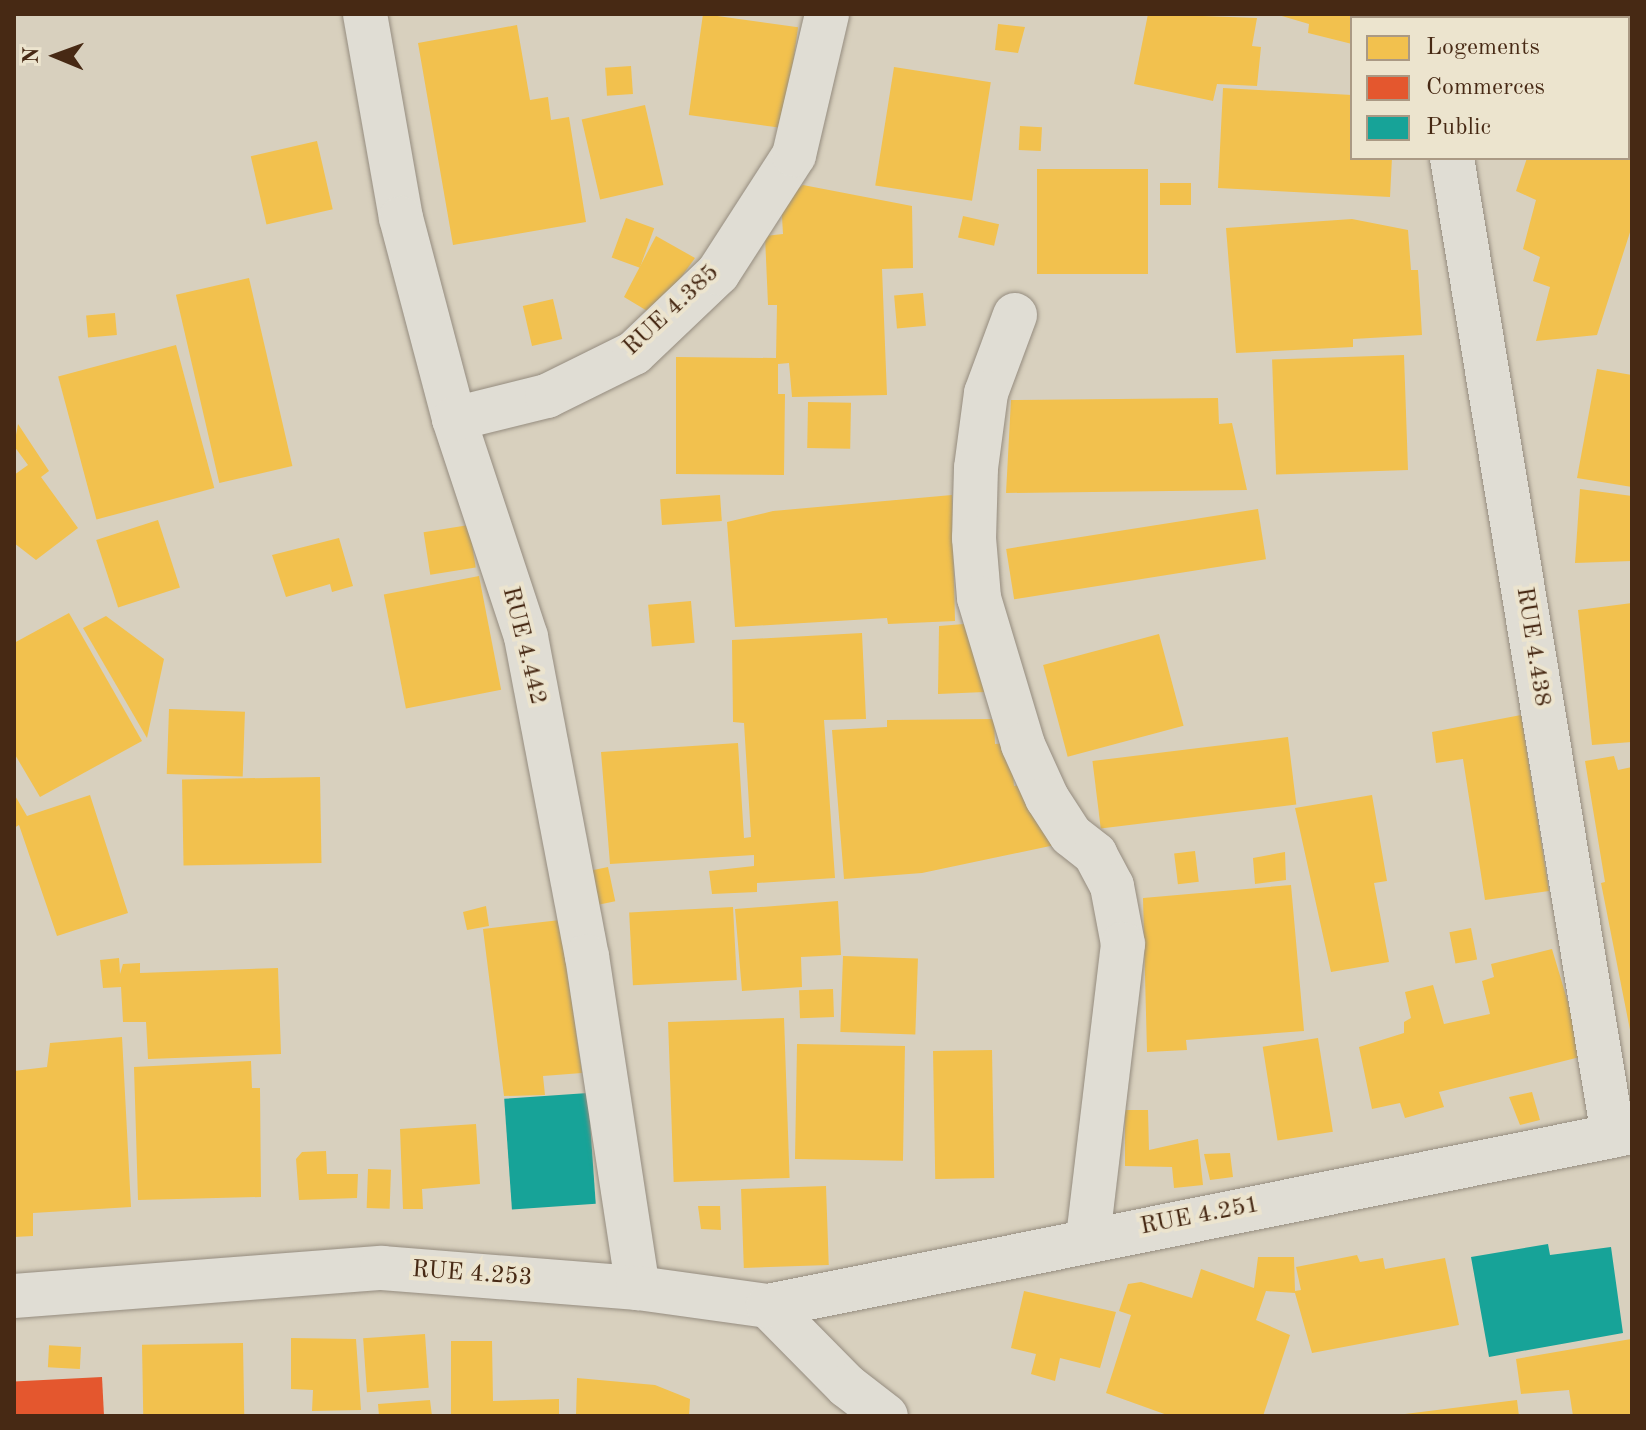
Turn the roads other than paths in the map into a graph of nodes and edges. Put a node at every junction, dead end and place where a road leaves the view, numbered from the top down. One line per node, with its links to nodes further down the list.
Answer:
1 (365, 14): 5 (street, RUE 4.442)
2 (827, 14): 5 (street, RUE 4.385)
3 (1452, 160): 6 (street, RUE 4.438)
4 (1015, 315): 7 (street)
5 (454, 419): 8 (street, RUE 4.442)
6 (1622, 1134): 7 (street, RUE 4.251)
7 (1088, 1239): 10 (street, RUE 4.251)
8 (638, 1288): 9 (street, RUE 4.253); 10 (street, RUE 4.253)
9 (14, 1296)
10 (768, 1306): 11 (street)
11 (886, 1416)

